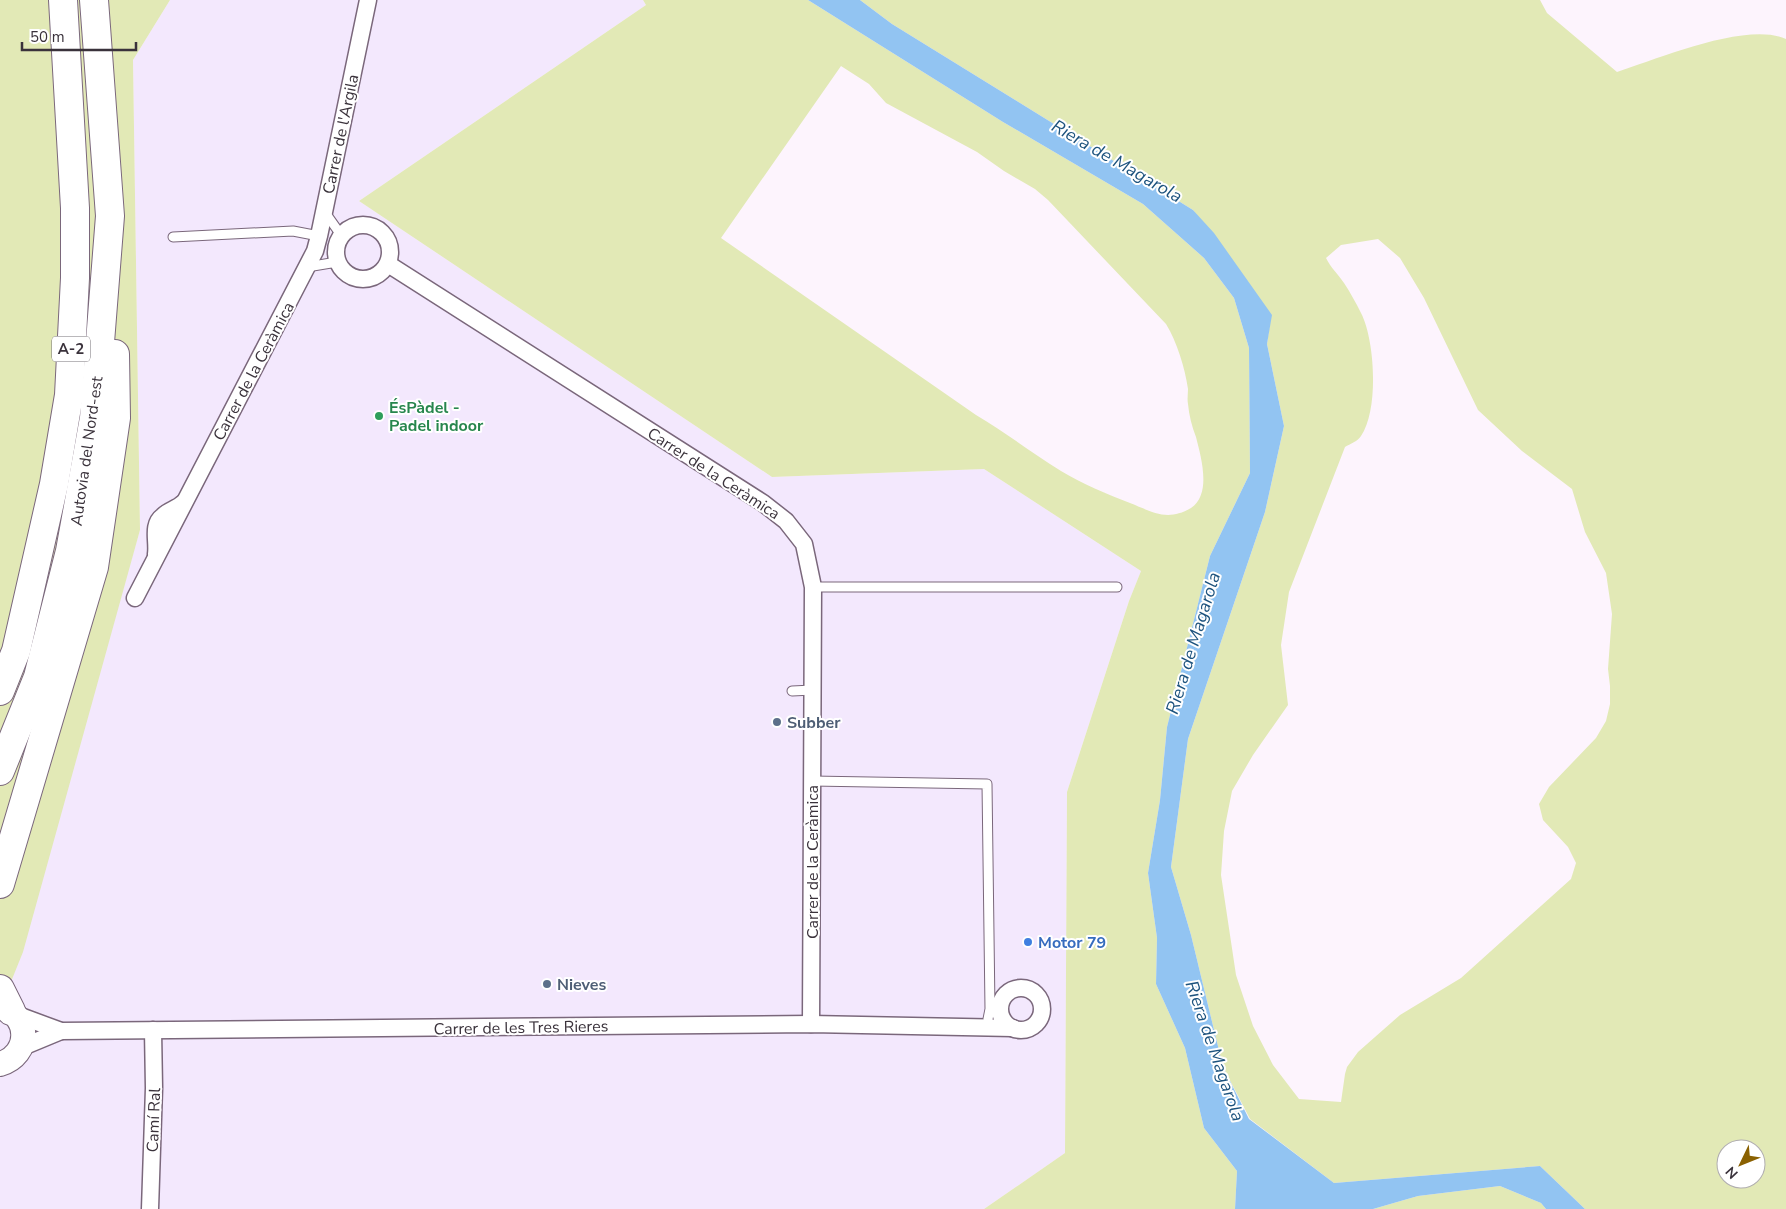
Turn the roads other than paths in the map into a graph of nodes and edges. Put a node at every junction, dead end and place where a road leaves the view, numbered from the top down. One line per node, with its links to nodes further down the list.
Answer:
1 (63, 0): 16 (highway, Autovia del Nord-est / A-2)
2 (94, 0): 5 (highway, Autovia del Nord-est / A-2)
3 (368, 0): 4 (street, Carrer de l'Argila)
4 (324, 211): 6 (lane); 7 (street, Carrer de l'Argila)
5 (110, 216): 18 (highway, Autovia del Nord-est / A-2); 20 (highway)
6 (341, 235): 9 (street); 10 (street)
7 (320, 236): 8 (lane); 11 (street, Carrer de l'Argila)
8 (173, 237)
9 (337, 262): 10 (street); 11 (lane)
10 (388, 264): 12 (street, Carrer de la Ceràmica)
11 (307, 267): 14 (street, Carrer de la Ceràmica)
12 (813, 587): 13 (lane); 15 (street, Carrer de la Ceràmica)
13 (1117, 587)
14 (135, 598)
15 (813, 690): 17 (lane); 19 (street, Carrer de la Ceràmica)
16 (0, 691)
17 (792, 691)
18 (0, 771)
19 (812, 781): 22 (lane); 23 (street, Carrer de la Ceràmica)
20 (0, 884)
21 (6, 1005): 26 (street, Carrer de les Tres Rieres); 27 (main road)
22 (989, 1018): 23 (street, Carrer de les Tres Rieres); 24 (street, Carrer de les Tres Rieres); 24 (street); 24 (street, Carrer de les Tres Rieres)
23 (811, 1024): 25 (street, Carrer de les Tres Rieres)
24 (1013, 1028)
25 (153, 1030): 26 (street, Carrer de les Tres Rieres); 29 (street, Camí Ral)
26 (61, 1031): 27 (street, Carrer de les Tres Rieres)
27 (20, 1048): 28 (main road)
28 (0, 1064)
29 (150, 1209)

